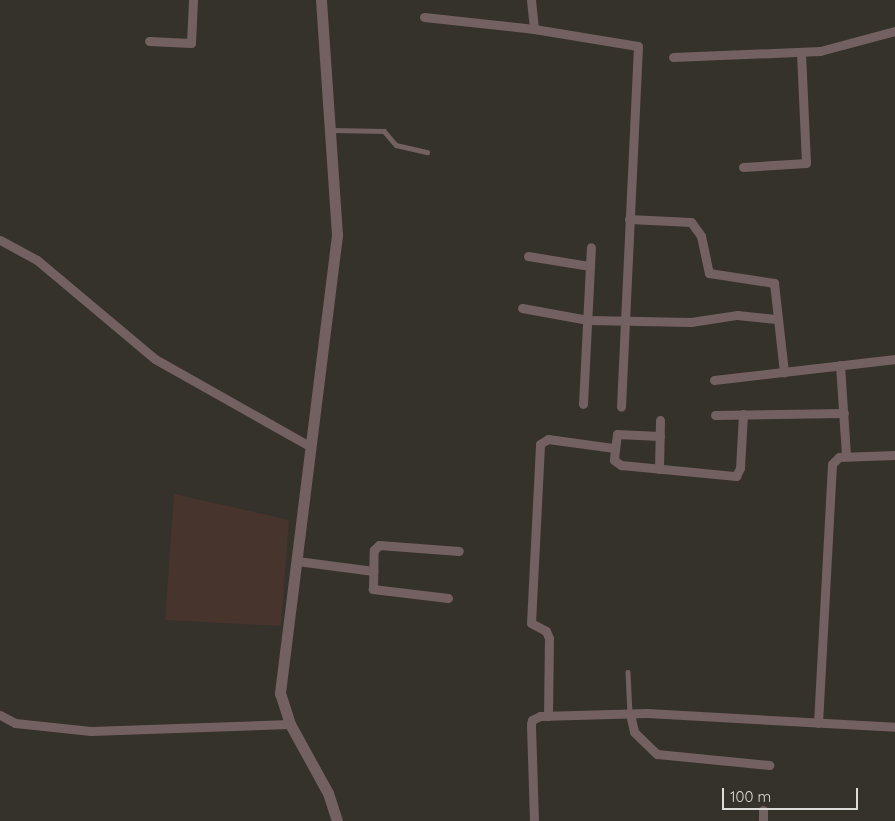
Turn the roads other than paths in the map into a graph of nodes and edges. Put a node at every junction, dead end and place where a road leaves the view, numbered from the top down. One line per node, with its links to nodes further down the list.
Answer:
1 (193, 0): 7 (street)
2 (321, 0): 10 (street)
3 (531, 0): 5 (street)
4 (424, 17): 5 (street)
5 (534, 28): 13 (street)
6 (895, 31): 8 (street)
7 (149, 41)
8 (801, 53): 9 (street); 12 (street)
9 (673, 57)
10 (331, 130): 11 (lane); 33 (street)
11 (426, 152)
12 (743, 167)
13 (629, 219): 19 (street); 21 (street)
14 (0, 240): 33 (street)
15 (591, 247): 17 (street)
16 (528, 256): 17 (street)
17 (590, 266): 20 (street)
18 (522, 308): 20 (street)
19 (776, 319): 21 (street); 24 (street)
20 (588, 320): 21 (street); 26 (street)
21 (624, 321): 27 (street)
22 (895, 359): 23 (street)
23 (840, 366): 24 (street); 28 (street)
24 (784, 372): 25 (street)
25 (714, 380)
26 (583, 404)
27 (621, 407)
28 (844, 413): 29 (street); 36 (street)
29 (742, 414): 30 (street); 37 (street)
30 (715, 415)
31 (660, 420): 32 (street)
32 (660, 436): 34 (street); 37 (street)
33 (311, 447): 39 (street)
34 (614, 448): 37 (street); 45 (street)
35 (895, 455): 36 (street)
36 (846, 456): 46 (street)
37 (660, 469)
38 (459, 551): 40 (street)
39 (297, 561): 40 (street); 47 (street)
40 (373, 571): 41 (street)
41 (448, 598)
42 (628, 672): 43 (lane)
43 (630, 714): 45 (street); 46 (street); 49 (street)
44 (0, 715): 47 (street)
45 (548, 716): 52 (street)
46 (818, 723): 48 (street)
47 (290, 724): 51 (street)
48 (895, 727)
49 (769, 765)
50 (763, 810): 53 (street)
51 (337, 821)
52 (534, 821)
53 (763, 821)

